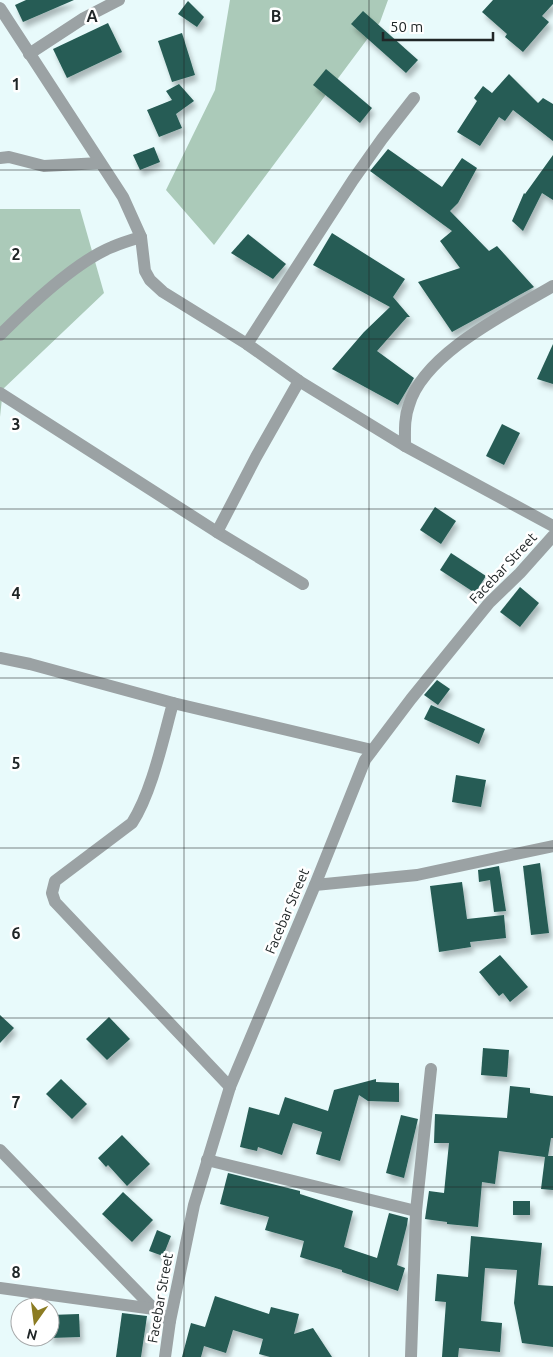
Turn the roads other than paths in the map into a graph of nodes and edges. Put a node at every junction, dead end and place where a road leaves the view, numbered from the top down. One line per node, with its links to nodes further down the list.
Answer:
1 (119, 0): 3 (street)
2 (0, 8): 3 (street)
3 (28, 54): 6 (street)
4 (414, 98): 10 (street)
5 (0, 158): 6 (street)
6 (100, 163): 7 (street)
7 (141, 237): 9 (street); 10 (street)
8 (553, 286): 13 (street)
9 (0, 335)
10 (247, 344): 11 (street)
11 (299, 381): 13 (street); 15 (street)
12 (0, 393): 15 (street)
13 (405, 446): 14 (street)
14 (553, 526)
15 (217, 532): 17 (street)
16 (553, 536): 20 (street, Facebar Street)
17 (303, 584)
18 (0, 658): 19 (street)
19 (173, 703): 20 (street); 24 (street)
20 (372, 750): 22 (street, Facebar Street)
21 (553, 846): 22 (street)
22 (315, 885): 24 (street, Facebar Street)
23 (431, 1069): 27 (street)
24 (230, 1087): 26 (street, Facebar Street)
25 (0, 1150): 29 (street)
26 (208, 1160): 27 (street); 30 (street, Facebar Street)
27 (416, 1211): 32 (street)
28 (0, 1288): 29 (street)
29 (154, 1309): 30 (street)
30 (170, 1321): 31 (street, Facebar Street)
31 (165, 1357)
32 (411, 1357)

